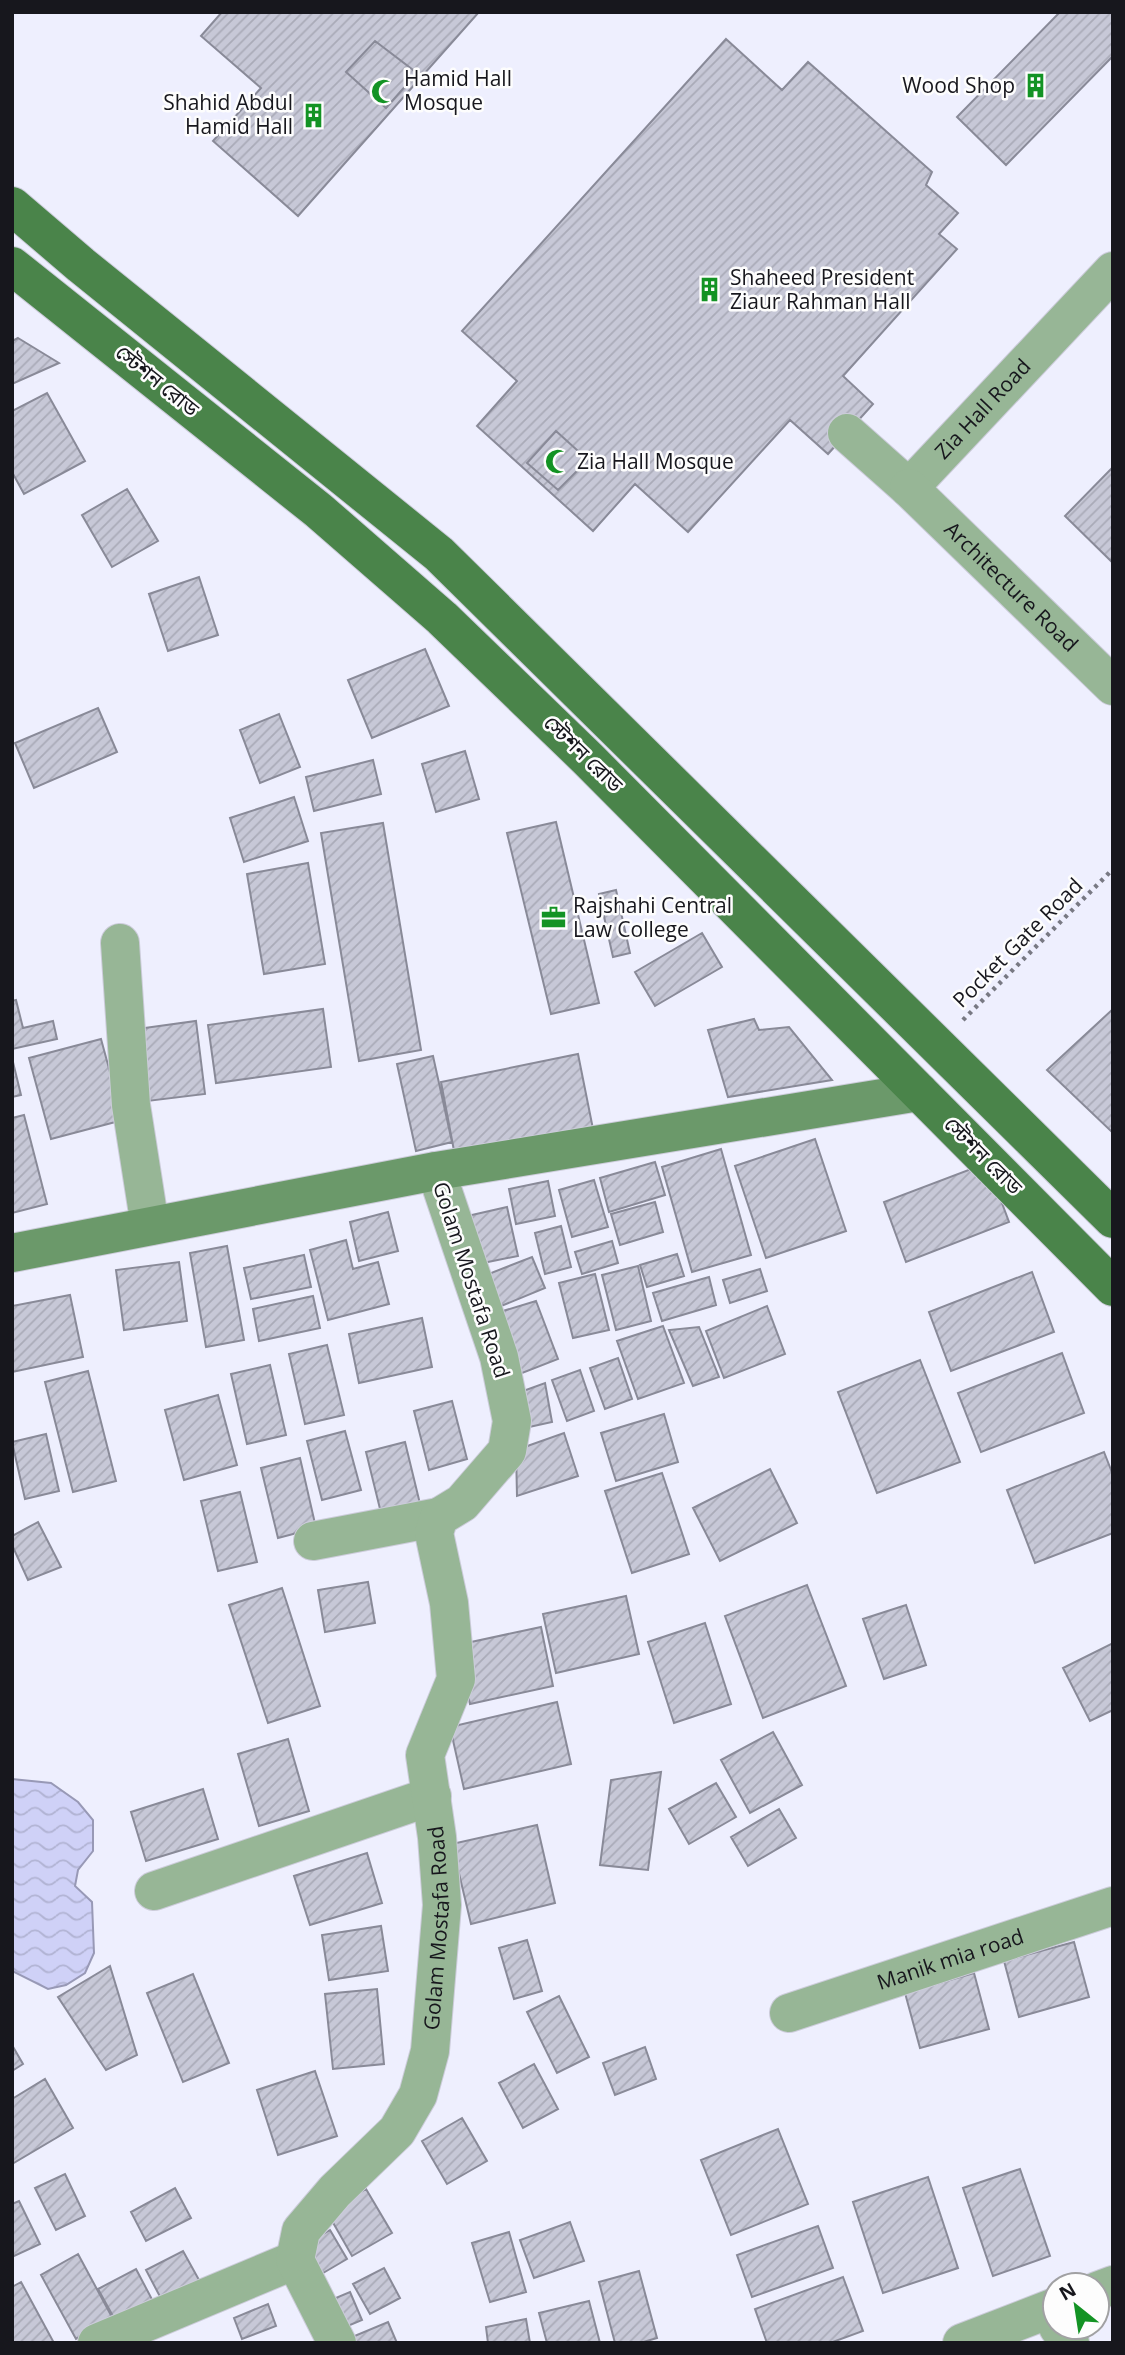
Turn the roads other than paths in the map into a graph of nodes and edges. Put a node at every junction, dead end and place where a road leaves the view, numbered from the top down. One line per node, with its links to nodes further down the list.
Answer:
1 (12, 206): 10 (main road, স্টেশন রোড)
2 (12, 266): 8 (main road, স্টেশন রোড)
3 (1113, 271): 5 (street, Zia Hall Road)
4 (847, 433): 5 (street)
5 (909, 488): 6 (street, Architecture Road)
6 (1113, 686)
7 (120, 943): 11 (street)
8 (919, 1092): 9 (main road); 13 (main road, স্টেশন রোড)
9 (436, 1171): 11 (main road); 14 (street, Golam Mostafa Road)
10 (1113, 1219)
11 (150, 1226): 12 (main road)
12 (12, 1253)
13 (1113, 1287)
14 (439, 1517): 15 (street); 16 (street, Golam Mostafa Road)
15 (313, 1541)
16 (432, 1796): 17 (street); 20 (street, Golam Mostafa Road)
17 (154, 1891)
18 (1113, 1906): 19 (street, Manik mia road)
19 (789, 2013)
20 (295, 2260): 22 (street); 23 (street)
21 (1041, 2321): 24 (street)
22 (97, 2343)
23 (337, 2343)
24 (962, 2343)

